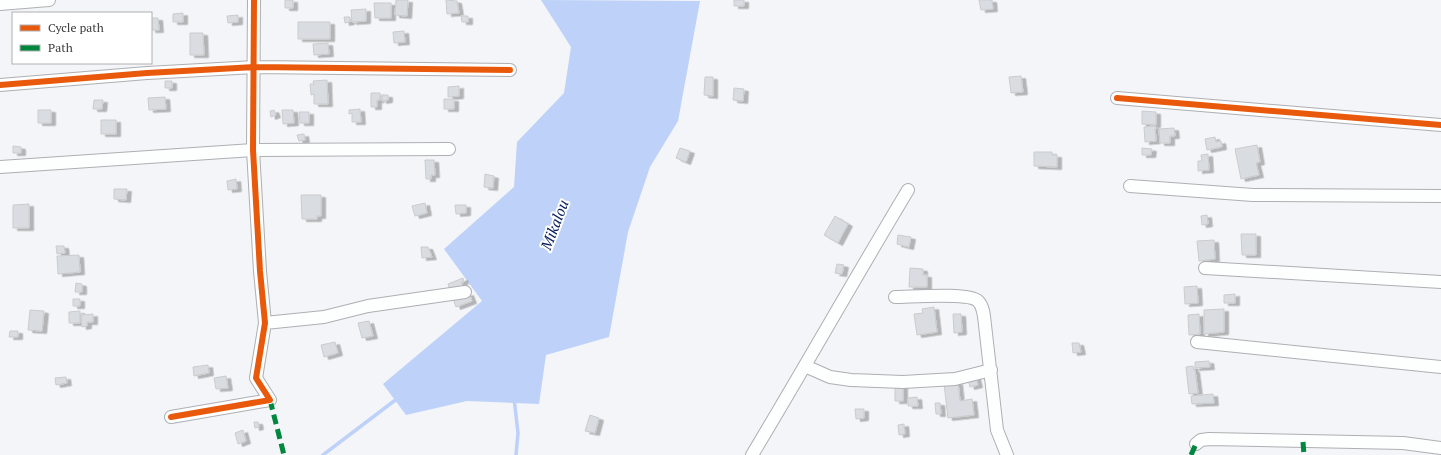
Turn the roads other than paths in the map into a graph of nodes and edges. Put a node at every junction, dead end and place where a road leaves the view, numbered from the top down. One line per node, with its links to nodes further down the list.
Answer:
1 (49, 0): 3 (street)
2 (254, 0): 4 (street)
3 (0, 4)
4 (255, 67): 5 (street); 6 (street); 10 (street)
5 (510, 70)
6 (0, 85)
7 (1117, 98): 8 (street)
8 (1441, 125)
9 (449, 149): 10 (street)
10 (253, 150): 11 (street); 19 (street)
11 (0, 166)
12 (1130, 186): 14 (street)
13 (908, 190): 21 (street)
14 (1441, 196)
15 (1204, 268): 16 (street)
16 (1441, 282)
17 (465, 292): 19 (street)
18 (895, 297): 23 (street)
19 (265, 323): 24 (street)
20 (1197, 342): 22 (street)
21 (805, 366): 23 (street); 27 (street)
22 (1441, 367)
23 (991, 370): 28 (street)
24 (171, 417)
25 (1196, 444): 26 (street)
26 (1441, 448)
27 (752, 455)
28 (1007, 455)

